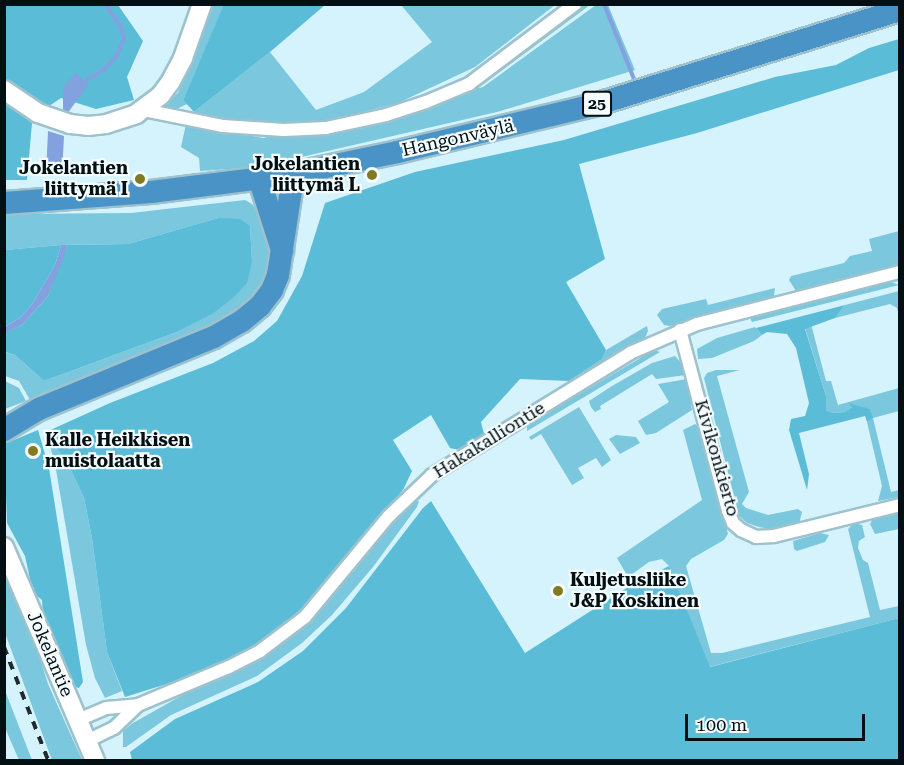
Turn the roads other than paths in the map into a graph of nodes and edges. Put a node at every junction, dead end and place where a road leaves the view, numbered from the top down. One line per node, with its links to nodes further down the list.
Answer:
1 (202, 4): 5 (street)
2 (575, 4): 5 (street)
3 (900, 10): 6 (highway, Hangonväylä / 25)
4 (4, 90): 5 (street)
5 (144, 110)
6 (288, 174): 7 (highway, Hangonväylä / 25); 9 (highway)
7 (259, 178): 8 (highway, Hangonväylä / 25); 9 (highway)
8 (4, 203)
9 (282, 250): 12 (highway)
10 (900, 272): 11 (street, Hakakalliontie)
11 (681, 330): 15 (street, Kivikonkierto); 17 (street, Hakakalliontie)
12 (39, 409): 13 (highway); 14 (highway)
13 (4, 416)
14 (4, 430)
15 (900, 505)
16 (4, 547): 18 (street, Jokelantie)
17 (138, 705): 18 (street, Hakakalliontie); 19 (street, Hakakalliontie)
18 (78, 720): 19 (street, Jokelantie)
19 (87, 741): 20 (street, Jokelantie)
20 (95, 760)

